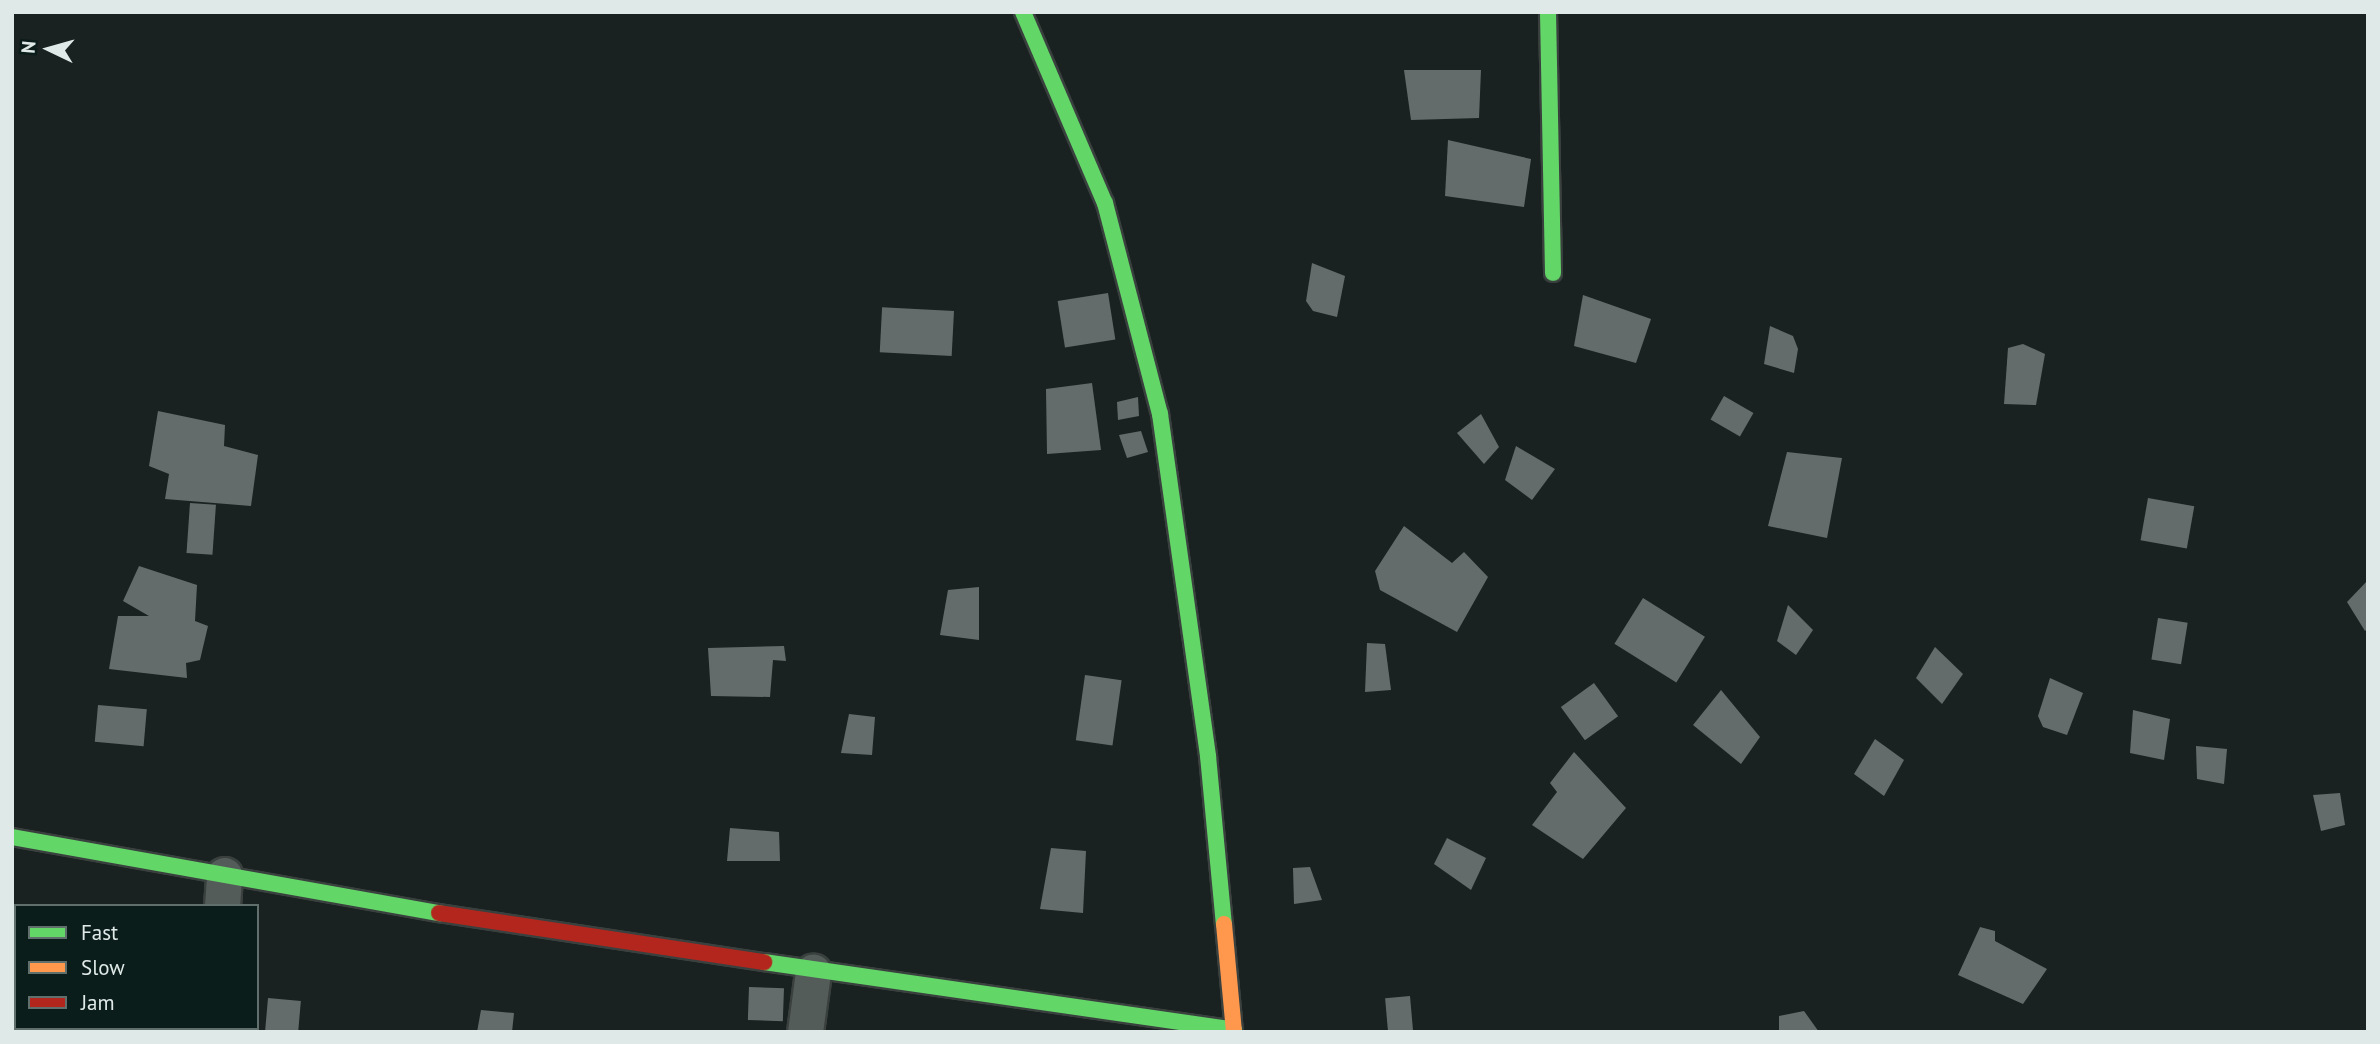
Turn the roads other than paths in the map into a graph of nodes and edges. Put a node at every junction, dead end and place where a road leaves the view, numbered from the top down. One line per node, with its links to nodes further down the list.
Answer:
1 (1023, 12): 7 (street)
2 (1548, 12): 3 (street)
3 (1553, 273)
4 (12, 837): 5 (street)
5 (223, 890): 6 (street)
6 (813, 972): 7 (street); 8 (street)
7 (1234, 1031)
8 (806, 1032)

